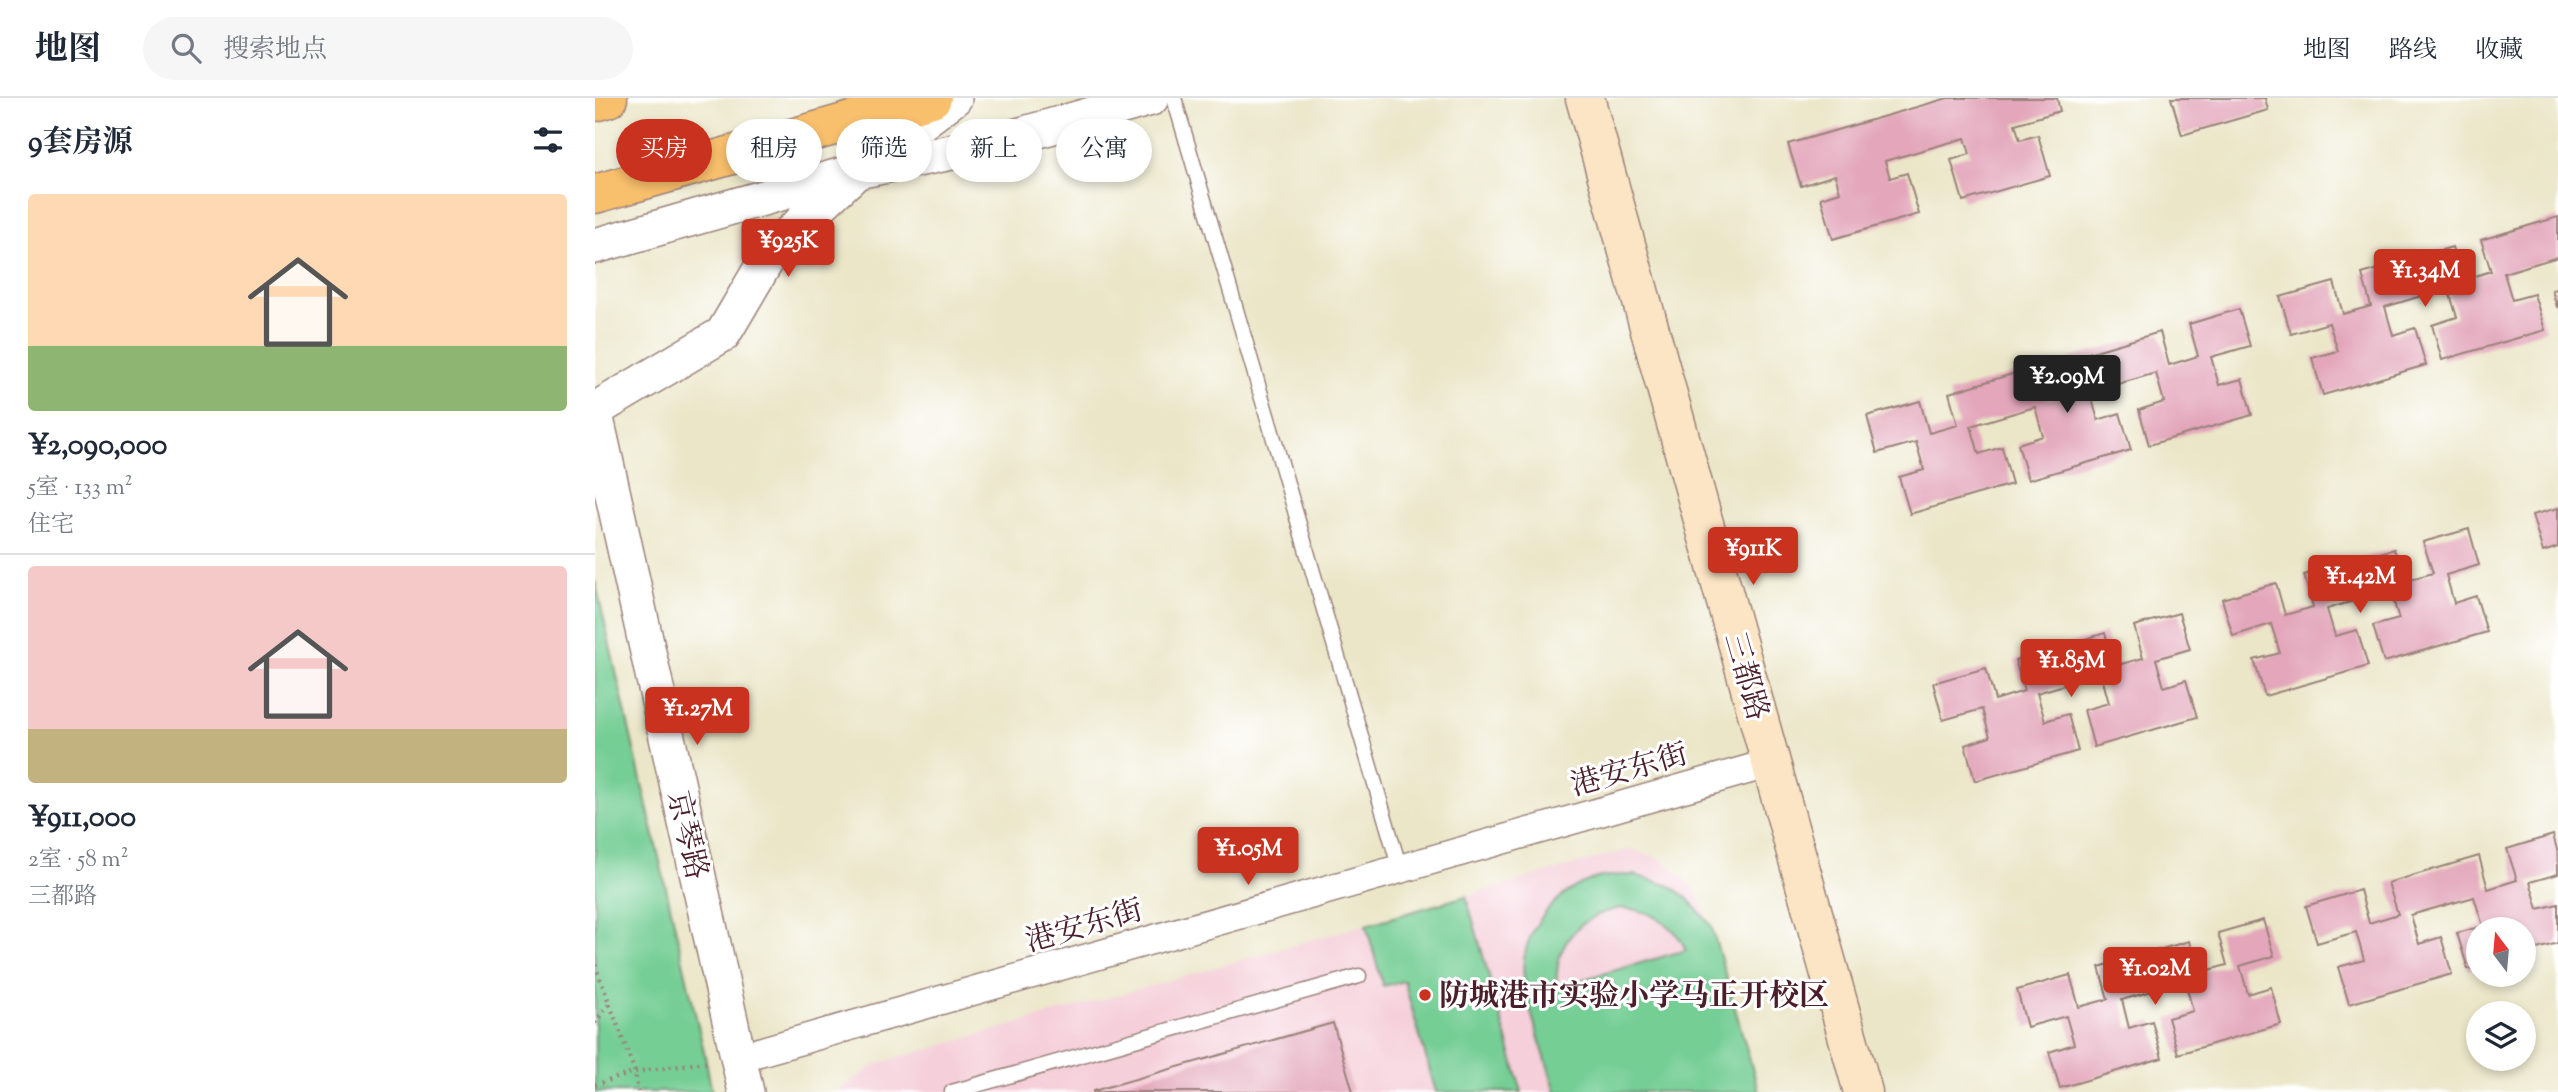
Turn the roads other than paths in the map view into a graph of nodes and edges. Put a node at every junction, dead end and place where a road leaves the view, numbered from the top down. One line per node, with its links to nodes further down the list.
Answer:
1 (608, 98): 7 (main road)
2 (933, 98): 12 (main road)
3 (954, 98): 8 (street)
4 (1151, 98): 9 (street)
5 (1174, 98): 16 (lane)
6 (1585, 98): 15 (main road, 三都路)
7 (595, 102)
8 (926, 119)
9 (932, 156)
10 (836, 177): 13 (street)
11 (845, 182): 14 (street)
12 (595, 194)
13 (595, 246)
14 (595, 412): 18 (street, 京琴路)
15 (1771, 763): 16 (street, 港安东街); 21 (main road, 三都路)
16 (1399, 869): 18 (street, 港安东街)
17 (1359, 976): 20 (lane)
18 (738, 1058): 19 (street, 京琴路)
19 (746, 1092)
20 (952, 1092)
21 (1863, 1092)

